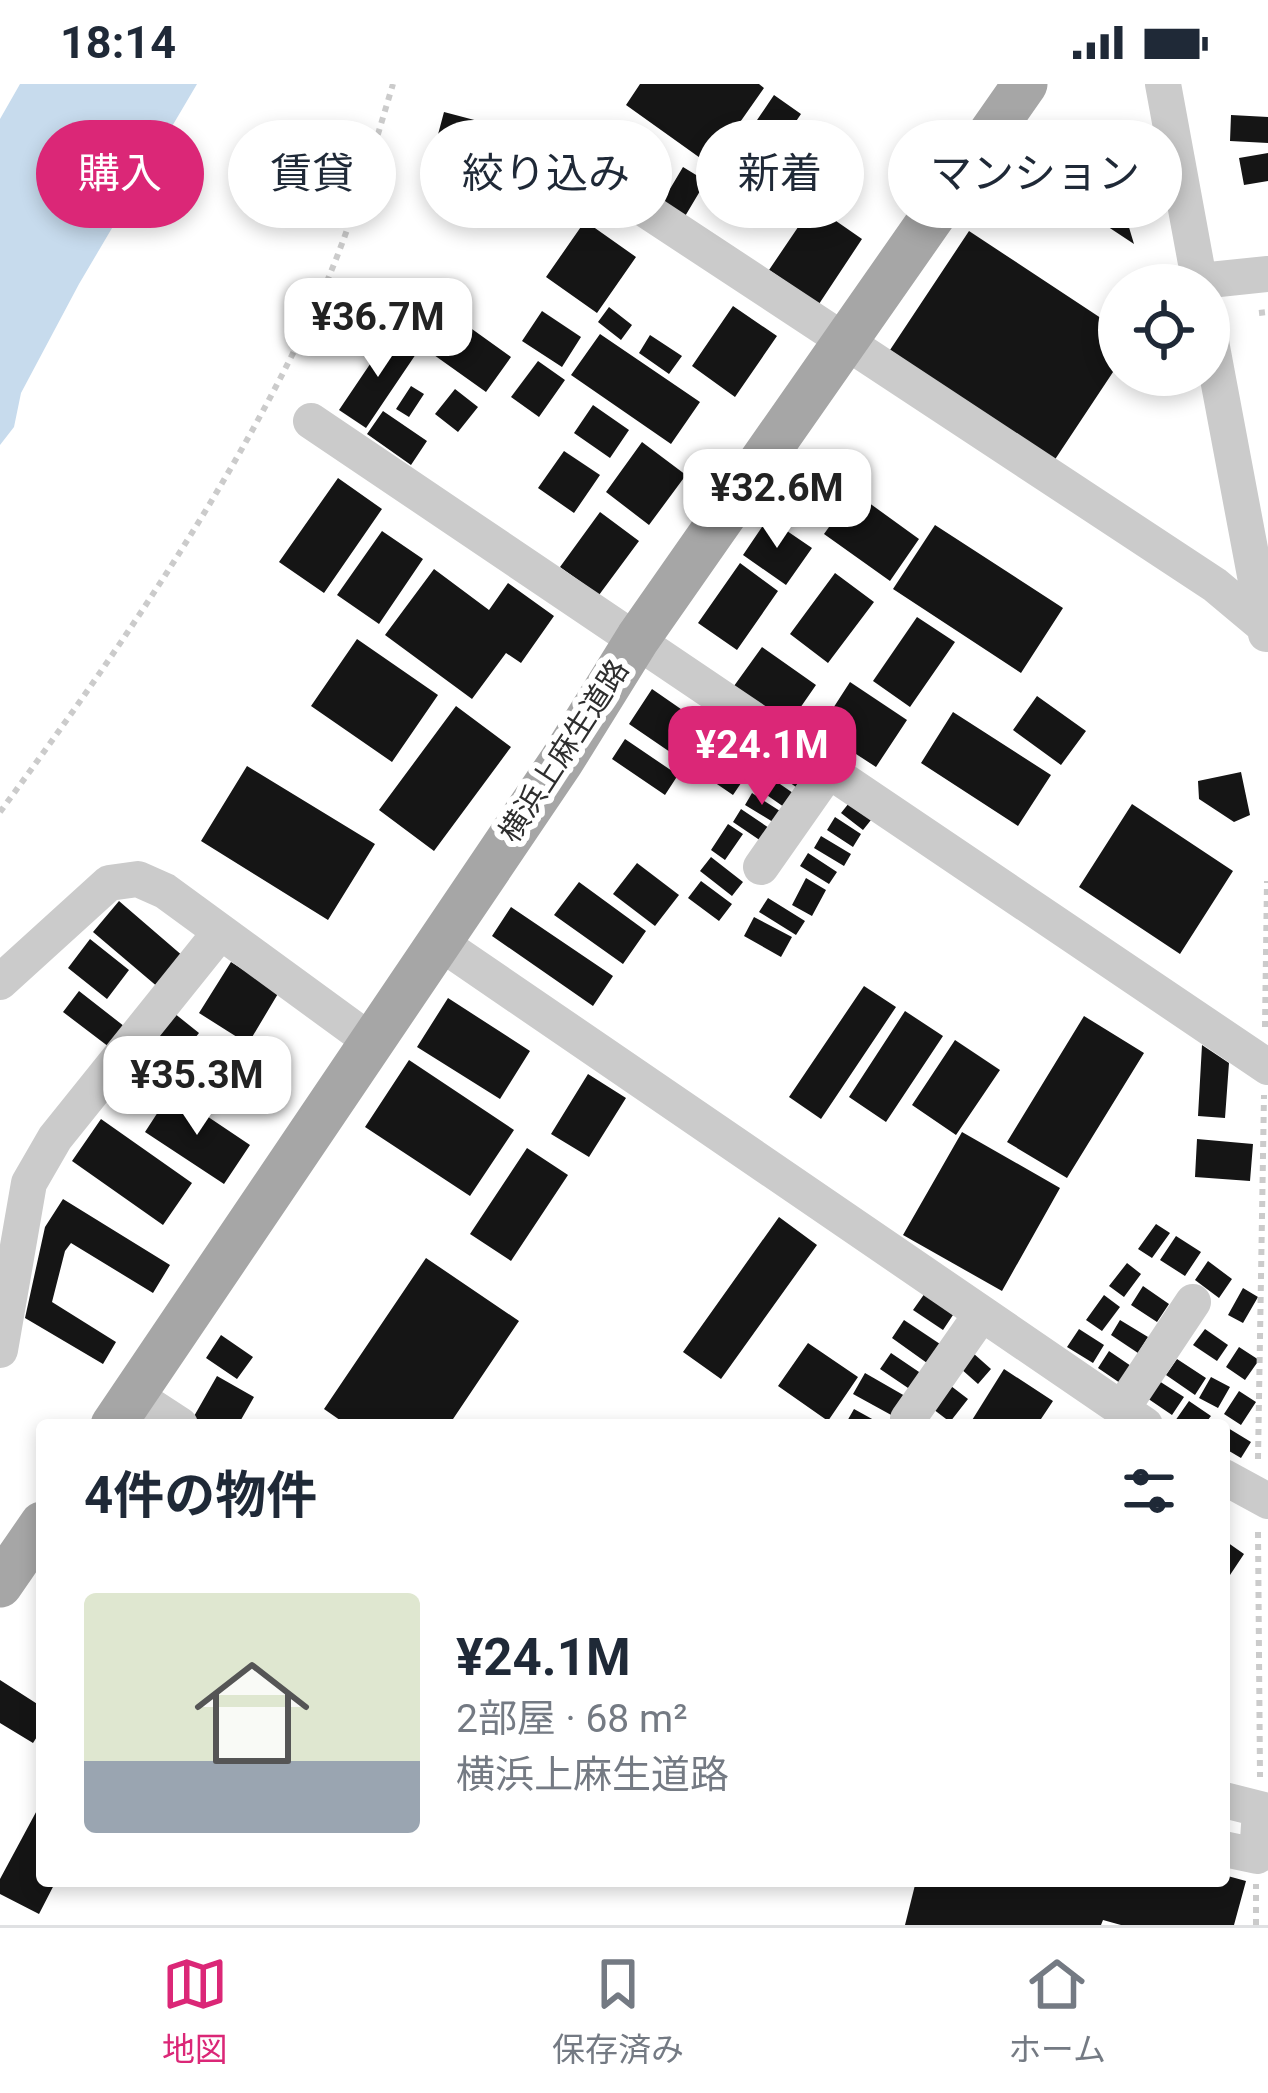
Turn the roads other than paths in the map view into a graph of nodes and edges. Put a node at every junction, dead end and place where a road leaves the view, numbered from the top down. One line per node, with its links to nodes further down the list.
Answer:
1 (1025, 84): 7 (main road, 横浜上麻生道路)
2 (1163, 84): 4 (street)
3 (671, 228): 7 (street)
4 (1196, 264)
5 (1268, 274): 6 (street)
6 (1230, 279)
7 (845, 345): 10 (street); 11 (main road, 横浜上麻生道路)
8 (1221, 396): 10 (street)
9 (311, 422): 11 (street)
10 (1266, 636)
11 (638, 638): 12 (street); 15 (main road, 横浜上麻生道路)
12 (829, 770): 13 (street); 18 (street)
13 (761, 867)
14 (218, 934): 16 (street); 17 (street); 21 (street)
15 (436, 940): 17 (main road, 横浜上麻生道路); 20 (street)
16 (0, 982)
17 (369, 1040): 22 (main road, 横浜上麻生道路)
18 (1266, 1067)
19 (1194, 1303): 23 (street)
20 (980, 1316): 23 (street); 25 (street)
21 (0, 1350)
22 (124, 1410): 24 (street)
23 (1133, 1417)
24 (158, 1419)
25 (908, 1419)
26 (1230, 1481): 27 (street)
27 (1263, 1500)
28 (36, 1533): 29 (main road)
29 (0, 1586)
30 (1230, 1802): 31 (street)
31 (1264, 1811): 32 (street)
32 (1230, 1850)

